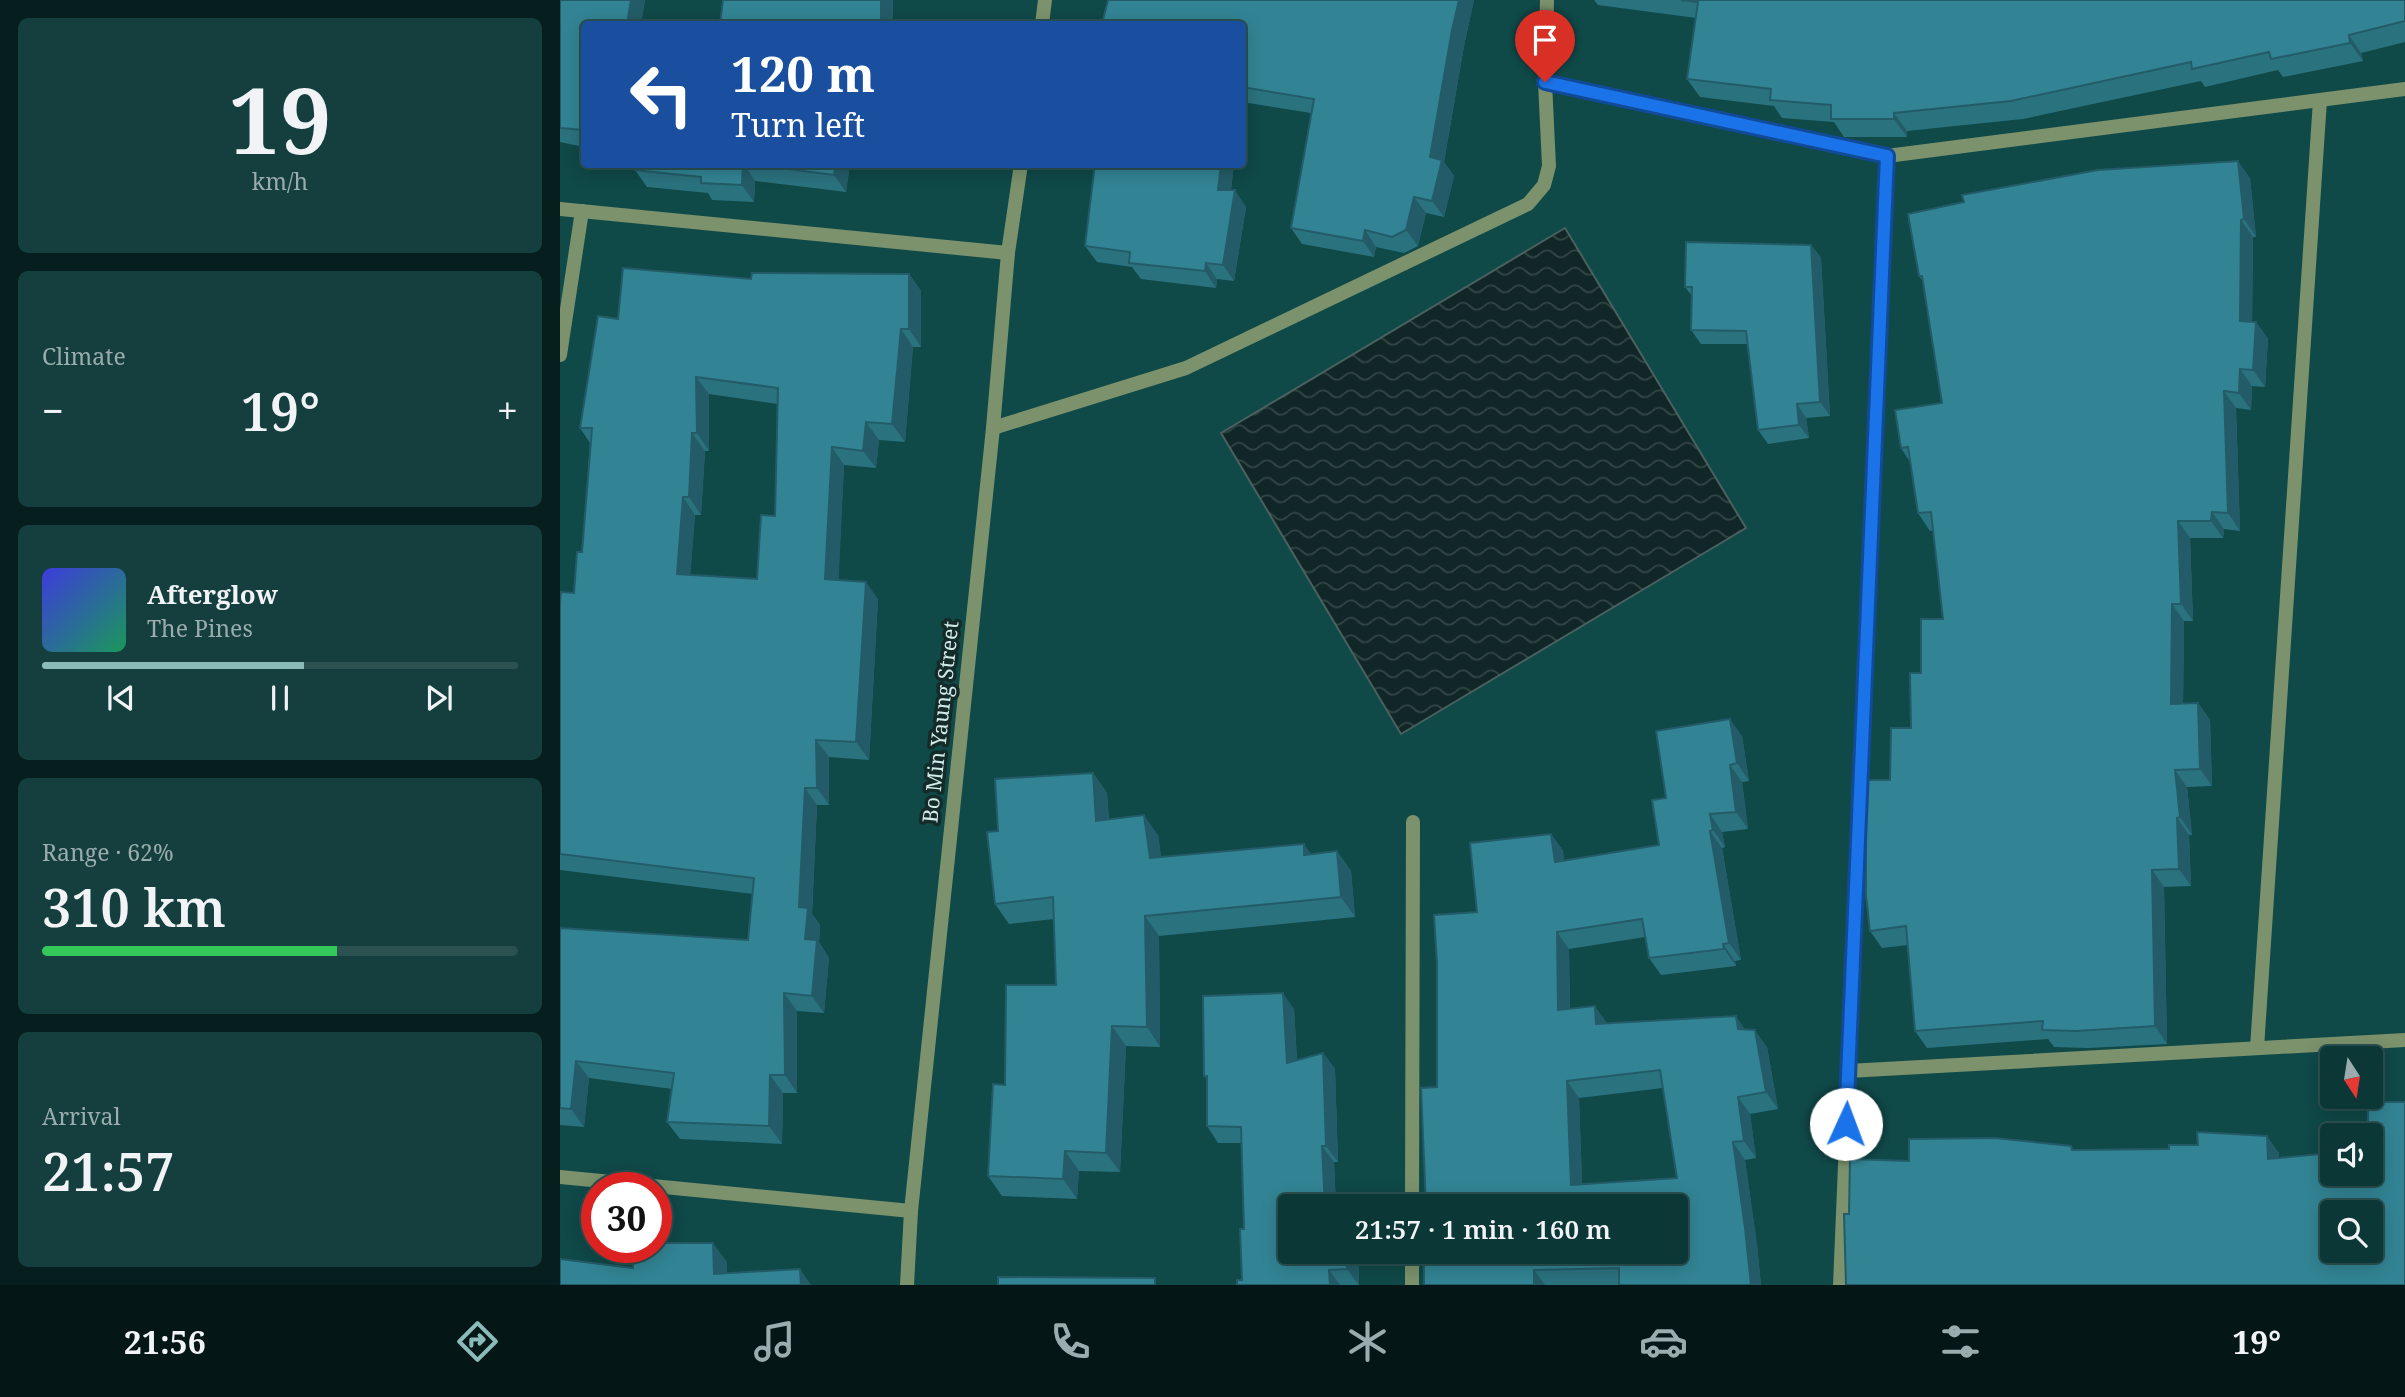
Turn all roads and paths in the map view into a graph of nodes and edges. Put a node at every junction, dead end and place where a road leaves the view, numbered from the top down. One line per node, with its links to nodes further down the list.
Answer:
1 (1045, 0): 3 (street)
2 (1547, 0): 4 (street)
3 (1042, 21)
4 (1545, 82): 7 (street); 13 (street)
5 (2405, 89): 6 (street)
6 (2320, 100): 7 (street); 16 (street)
7 (1887, 156): 17 (street)
8 (1020, 168): 11 (street, Bo Min Yaung Street)
9 (560, 209): 10 (street)
10 (582, 211): 11 (street); 12 (street)
11 (1008, 253): 13 (street, Bo Min Yaung Street)
12 (560, 355)
13 (993, 428): 20 (street, Bo Min Yaung Street)
14 (1413, 822): 19 (street)
15 (2405, 1040): 16 (street)
16 (2257, 1048): 17 (street)
17 (1848, 1071): 24 (street)
18 (560, 1177): 20 (street)
19 (1412, 1194)
20 (911, 1211): 22 (street, Bo Min Yaung Street)
21 (1412, 1264): 23 (street)
22 (907, 1285)
23 (1412, 1285)
24 (1840, 1285)

